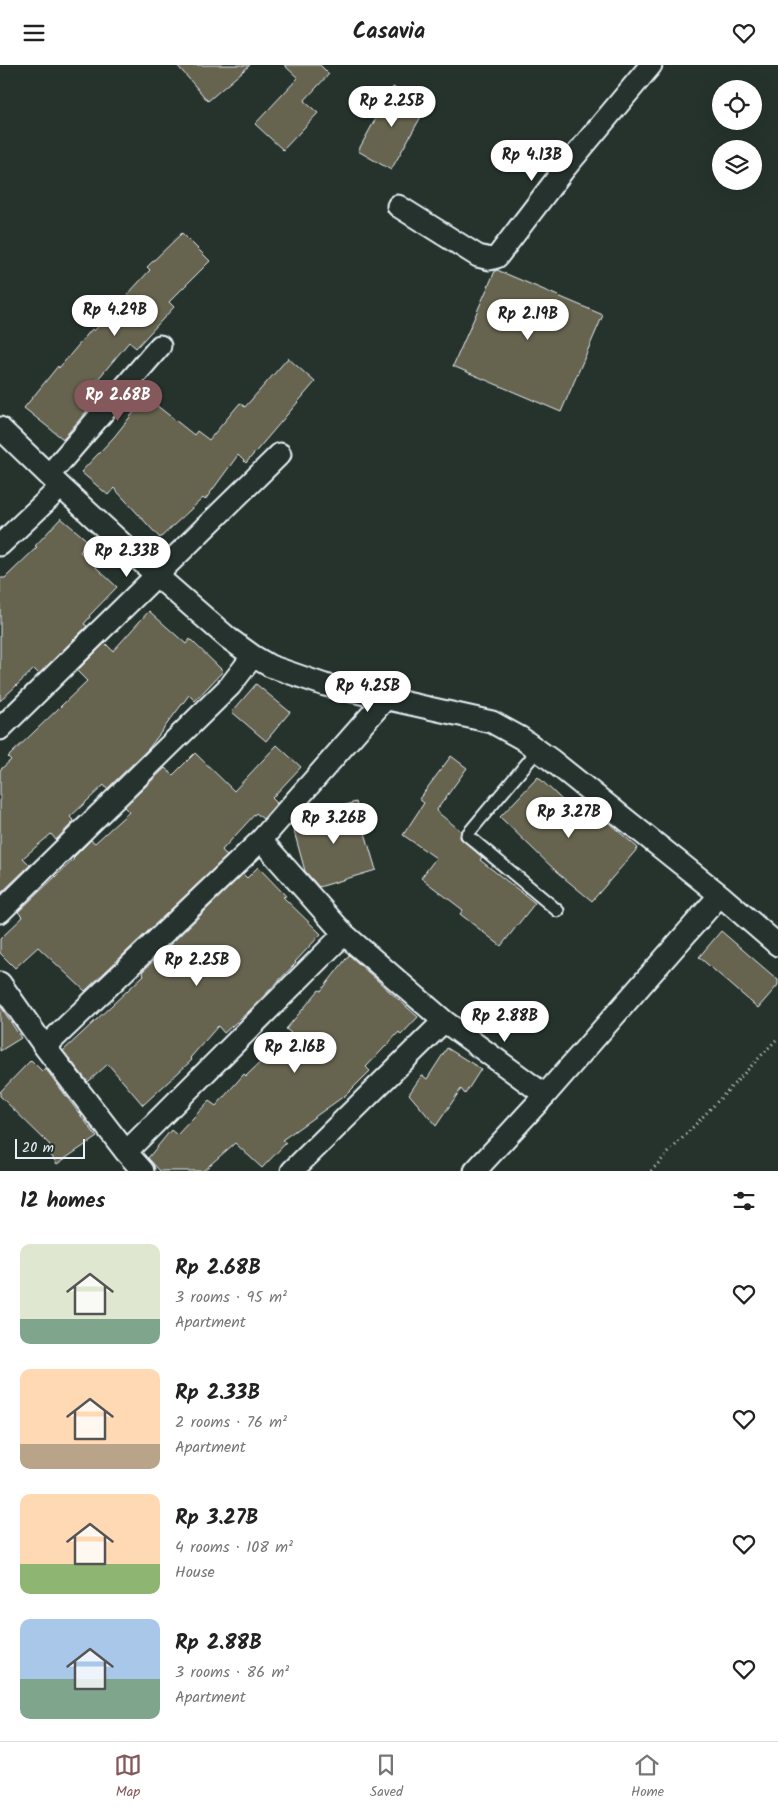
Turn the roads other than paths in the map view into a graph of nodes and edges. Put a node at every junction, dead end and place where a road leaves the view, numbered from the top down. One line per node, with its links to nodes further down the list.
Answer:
1 (651, 65): 2 (street)
2 (398, 206)
3 (160, 346): 6 (street)
4 (0, 428): 6 (street)
5 (280, 454): 8 (street)
6 (55, 481): 7 (street); 8 (street)
7 (0, 545)
8 (156, 575): 9 (street); 11 (street)
9 (253, 656): 10 (street); 15 (street)
10 (386, 698): 12 (street); 13 (street)
11 (0, 729)
12 (538, 750): 14 (street); 16 (lane)
13 (261, 840): 17 (street); 21 (street)
14 (720, 895): 18 (street); 22 (street)
15 (0, 911)
16 (558, 911)
17 (344, 934): 20 (street); 23 (street)
18 (778, 945)
19 (0, 983): 21 (street)
20 (444, 1021): 22 (street); 25 (street)
21 (45, 1047): 23 (street)
22 (544, 1095): 26 (street)
23 (126, 1152): 24 (street)
24 (143, 1171)
25 (292, 1171)
26 (475, 1171)

